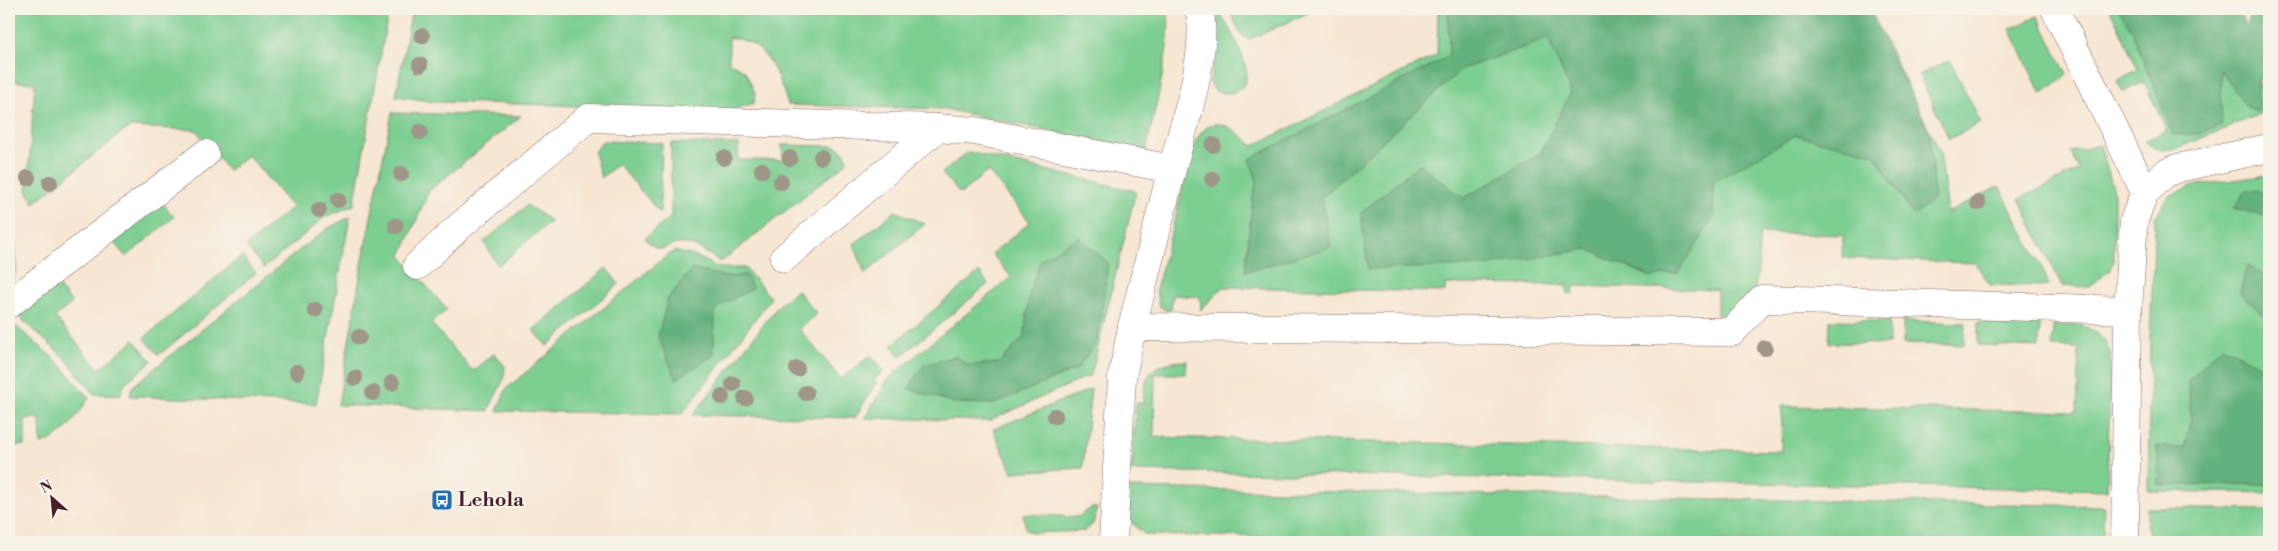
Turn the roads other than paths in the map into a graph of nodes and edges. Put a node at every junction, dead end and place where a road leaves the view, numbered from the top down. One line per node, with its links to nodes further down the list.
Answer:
1 (1199, 9): 6 (street)
2 (2055, 9): 7 (street)
3 (936, 128): 6 (street); 8 (street); 9 (street)
4 (2269, 148): 7 (street)
5 (205, 154): 10 (street)
6 (1172, 169): 12 (street)
7 (2145, 192): 11 (street)
8 (784, 258)
9 (417, 266)
10 (9, 304)
11 (2128, 310): 12 (street); 14 (street)
12 (1132, 327): 13 (street)
13 (1113, 542)
14 (2125, 542)

